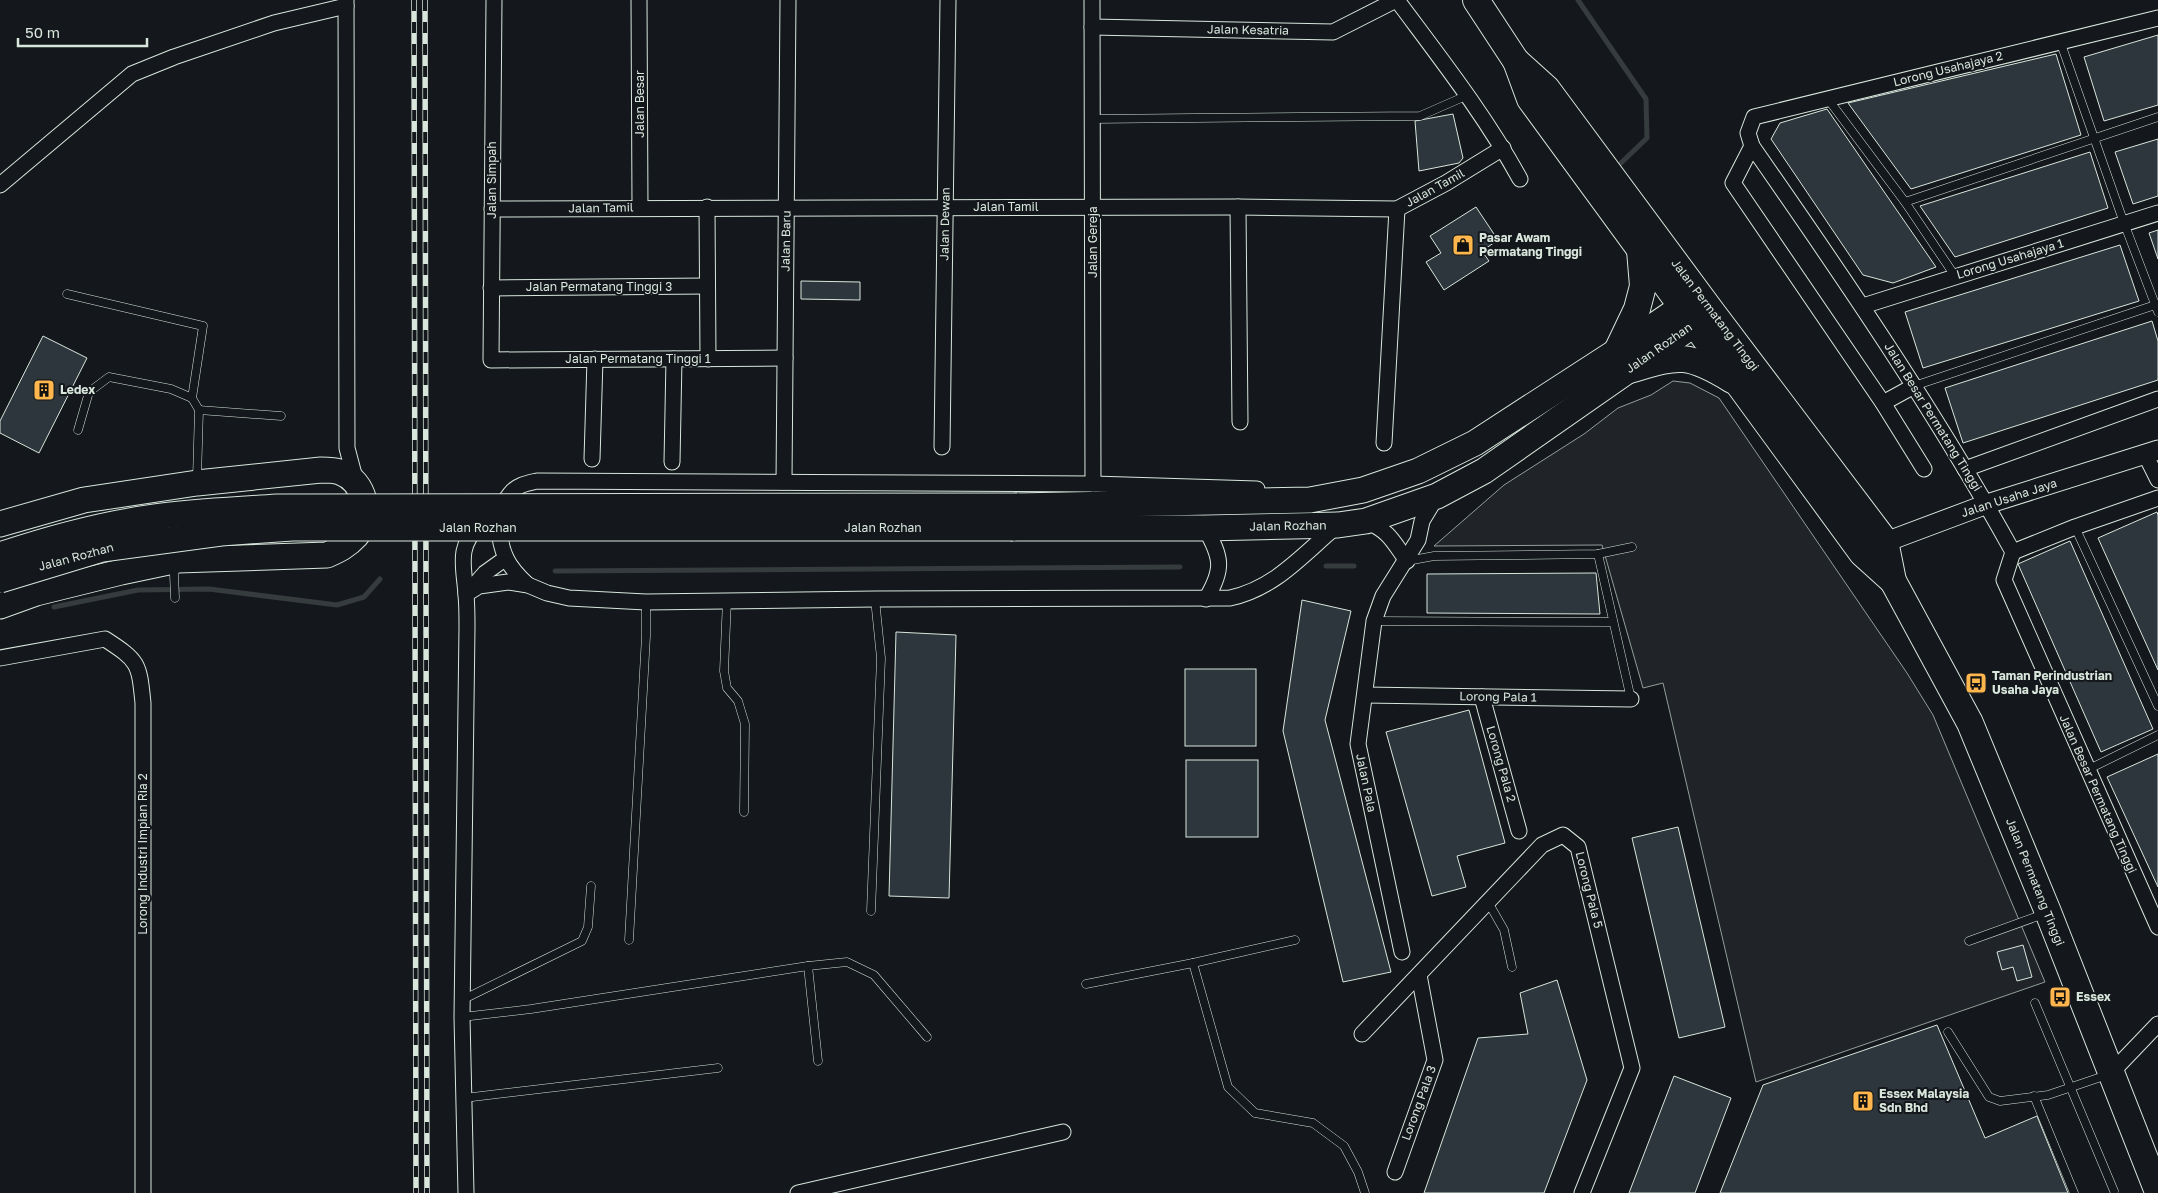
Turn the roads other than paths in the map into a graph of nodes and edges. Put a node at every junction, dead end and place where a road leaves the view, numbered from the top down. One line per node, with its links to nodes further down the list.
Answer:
1 (494, 0): 29 (street, Jalan Simpah)
2 (639, 0): 24 (street, Jalan Besar)
3 (788, 0): 26 (street, Jalan Baru)
4 (948, 0): 27 (street, Jalan Dewan)
5 (1092, 0): 10 (street, Jalan Gereja)
6 (1396, 0): 10 (street, Jalan Kesatria); 13 (street)
7 (1476, 0): 12 (highway, Jalan Permatang Tinggi)
8 (346, 3): 21 (street); 64 (street)
9 (2158, 18): 11 (street, Lorong Usahajaya 2)
10 (1092, 27): 16 (street, Jalan Gereja)
11 (2060, 41): 14 (street, Lorong Usahajaya 2); 17 (lane)
12 (1516, 61): 33 (highway, Jalan Permatang Tinggi); 40 (highway, Jalan Permatang Tinggi)
13 (1468, 95): 16 (lane); 19 (street)
14 (1828, 98): 18 (street, Lorong Usahajaya 2); 22 (lane)
15 (2158, 117): 17 (lane)
16 (1092, 119): 28 (street, Jalan Gereja)
17 (2094, 138): 22 (lane); 32 (lane)
18 (1750, 140): 38 (street, Jalan Besar Permatang Tinggi); 51 (street)
19 (1503, 148): 20 (street); 30 (street, Jalan Tamil)
20 (1520, 178)
21 (0, 185)
22 (1905, 202): 34 (lane)
23 (1238, 206): 28 (street, Jalan Tamil); 30 (street, Jalan Tamil); 54 (street)
24 (640, 207): 25 (street, Jalan Tamil); 29 (street, Jalan Tamil)
25 (707, 207): 26 (street, Jalan Tamil); 35 (street)
26 (786, 207): 27 (street, Jalan Tamil); 41 (street, Jalan Baru)
27 (946, 207): 28 (street, Jalan Tamil); 57 (street, Jalan Dewan)
28 (1093, 207): 67 (street, Jalan Gereja)
29 (492, 209): 36 (street, Jalan Simpah)
30 (1397, 209): 56 (street)
31 (2158, 212): 32 (street, Lorong Usahajaya 1)
32 (2124, 223): 34 (street, Lorong Usahajaya 1); 39 (lane)
33 (1640, 250): 40 (highway, Jalan Permatang Tinggi); 46 (highway)
34 (1955, 276): 38 (street, Lorong Usahajaya 1)
35 (707, 286): 36 (street, Jalan Permatang Tinggi 3); 44 (street)
36 (492, 288): 45 (street, Jalan Simpah)
37 (67, 294): 49 (lane)
38 (1863, 306): 48 (street, Jalan Besar Permatang Tinggi)
39 (2157, 307): 48 (lane)
40 (1697, 309): 46 (main road, Jalan Rozhan); 47 (highway, Jalan Permatang Tinggi); 80 (highway, Jalan Permatang Tinggi)
41 (785, 358): 44 (street, Jalan Permatang Tinggi 1); 65 (street, Jalan Baru)
42 (595, 359): 43 (street, Jalan Permatang Tinggi 1); 45 (street, Jalan Permatang Tinggi 1); 59 (street)
43 (674, 359): 44 (street, Jalan Permatang Tinggi 1); 60 (street)
44 (708, 359)
45 (491, 360)
46 (1621, 361): 47 (highway); 68 (main road, Jalan Rozhan); 69 (main road, Jalan Rozhan)
47 (1742, 386): 80 (highway, Jalan Permatang Tinggi)
48 (1914, 386): 51 (street); 62 (street, Jalan Besar Permatang Tinggi)
49 (192, 398): 52 (lane); 55 (lane)
50 (2158, 399): 62 (street)
51 (1883, 403): 61 (street)
52 (198, 410): 53 (lane); 66 (lane)
53 (280, 416)
54 (1240, 422)
55 (78, 430)
56 (1384, 443)
57 (942, 447)
58 (2152, 452): 63 (street); 71 (street, Jalan Usaha Jaya)
59 (592, 459)
60 (672, 462)
61 (1924, 469)
62 (1965, 469): 71 (street, Jalan Besar Permatang Tinggi)
63 (2158, 480)
64 (356, 482): 66 (main road); 86 (main road)
65 (784, 482): 67 (street); 72 (street)
66 (197, 483): 74 (main road)
67 (1093, 484): 68 (street)
68 (1363, 490): 73 (main road, Jalan Rozhan)
69 (1437, 496): 75 (main road, Jalan Rozhan); 85 (street, Jalan Pala)
70 (2158, 498): 77 (street)
71 (1987, 504): 80 (street, Jalan Usaha Jaya); 81 (street, Jalan Besar Permatang Tinggi)
72 (502, 509): 84 (street); 89 (street)
73 (1015, 517): 78 (main road, Jalan Rozhan); 83 (main road, Jalan Rozhan, bridge); 87 (main road, Jalan Rozhan, bridge)
74 (2, 520)
75 (1366, 521): 76 (main road, Jalan Rozhan); 85 (street)
76 (1338, 525): 78 (main road, Jalan Rozhan); 92 (street)
77 (2075, 527): 81 (street); 102 (lane)
78 (1205, 528): 92 (street)
79 (1632, 547): 82 (lane)
80 (1874, 547): 110 (highway, Jalan Permatang Tinggi)
81 (2013, 552): 104 (street, Jalan Besar Permatang Tinggi)
82 (1598, 554): 85 (lane); 97 (lane)
83 (0, 555)
84 (506, 558): 88 (street); 89 (street)
85 (1407, 561): 96 (street, Jalan Pala)
86 (176, 567): 90 (lane); 95 (main road)
87 (0, 580)
88 (528, 585): 89 (street); 94 (street)
89 (466, 594): 121 (street)
90 (175, 598)
91 (875, 598): 92 (street); 93 (street); 109 (lane)
92 (1206, 599)
93 (726, 600): 94 (street); 105 (lane)
94 (646, 602): 112 (lane)
95 (0, 606)
96 (1374, 621): 97 (lane); 99 (street, Jalan Pala)
97 (1614, 622): 101 (lane)
98 (0, 658): 138 (street, Lorong Industri Impian Ria 2)
99 (1365, 695): 100 (street, Lorong Pala 1); 115 (street, Jalan Pala)
100 (1482, 696): 101 (street, Lorong Pala 1); 106 (street, Lorong Pala 2)
101 (1631, 698)
102 (2158, 706)
103 (2158, 734): 104 (lane)
104 (2087, 770): 111 (street, Jalan Besar Permatang Tinggi)
105 (744, 812)
106 (1519, 831)
107 (591, 886): 121 (lane)
108 (1488, 902): 118 (lane); 119 (street, Lorong Pala 5); 142 (street, Lorong Pala 5)
109 (871, 911)
110 (2048, 912): 114 (lane); 130 (highway, Jalan Permatang Tinggi)
111 (2158, 927)
112 (629, 940)
113 (1294, 940): 116 (lane)
114 (1969, 941)
115 (1402, 952)
116 (1193, 963): 120 (lane); 141 (lane)
117 (808, 966): 123 (lane); 127 (lane); 128 (lane)
118 (1512, 967)
119 (1419, 975): 126 (street, Lorong Pala 5); 135 (street, Lorong Pala 3)
120 (1086, 984)
121 (462, 1000): 123 (street)
122 (2035, 1003): 131 (lane)
123 (462, 1017): 133 (street)
124 (2158, 1024): 130 (street)
125 (1948, 1032): 132 (lane)
126 (1362, 1034)
127 (927, 1037)
128 (818, 1060)
129 (718, 1068): 133 (lane)
130 (2111, 1073): 131 (lane); 137 (highway, Jalan Permatang Tinggi)
131 (2072, 1087): 132 (lane); 136 (lane)
132 (2034, 1096): 143 (lane)
133 (464, 1098): 139 (street)
134 (1063, 1132): 140 (street)
135 (1395, 1172)
136 (2114, 1191)
137 (2158, 1192)
138 (143, 1193)
139 (466, 1193)
140 (798, 1193)
141 (1365, 1193)
142 (1582, 1193)
143 (2074, 1193)

